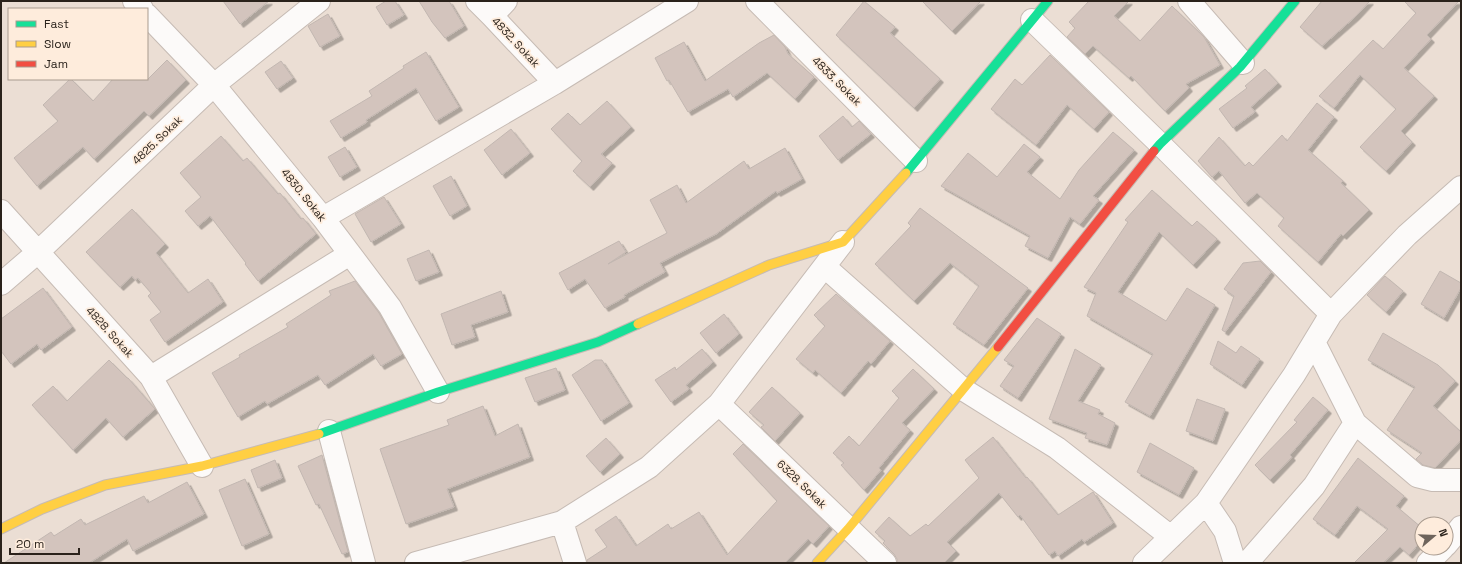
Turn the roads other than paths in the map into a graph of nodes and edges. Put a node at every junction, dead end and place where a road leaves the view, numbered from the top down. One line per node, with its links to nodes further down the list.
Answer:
1 (319, 1): 12 (street, 4825. Sokak)
2 (477, 1): 8 (street, 4832. Sokak)
3 (687, 1): 11 (street)
4 (757, 1): 14 (street, 4833. Sokak)
5 (1189, 1): 10 (street)
6 (1295, 1): 10 (street)
7 (1042, 6): 13 (street); 14 (street)
8 (500, 8): 11 (street, 4832. Sokak)
9 (148, 16): 12 (street, 4830. Sokak)
10 (1243, 63): 13 (street)
11 (555, 83): 17 (street)
12 (214, 85): 17 (street, 4830. Sokak); 19 (street, 4825. Sokak)
13 (1160, 144): 23 (street); 26 (street)
14 (916, 161): 18 (street)
15 (1461, 187): 23 (street)
16 (1, 210): 19 (street, 4828. Sokak)
17 (323, 218): 20 (street, 4830. Sokak)
18 (842, 242): 21 (street); 27 (street)
19 (38, 252): 22 (street, 4825. Sokak); 25 (street, 4828. Sokak)
20 (350, 254): 25 (street); 27 (street, 4830. Sokak)
21 (825, 267): 26 (street); 28 (street)
22 (1, 284)
23 (1331, 314): 24 (street)
24 (1314, 342): 29 (street); 33 (street)
25 (151, 377): 31 (street, 4828. Sokak)
26 (964, 390): 37 (street); 39 (street)
27 (438, 392): 30 (street)
28 (719, 404): 34 (street); 37 (street, 6328. Sokak)
29 (1355, 423): 32 (street); 47 (street)
30 (329, 431): 31 (street); 41 (street)
31 (202, 466): 36 (street)
32 (1461, 480)
33 (1206, 503): 39 (street); 46 (street)
34 (562, 522): 40 (street); 42 (street)
35 (1461, 527): 38 (street)
36 (1, 529)
37 (848, 529): 43 (street); 44 (street, 6328. Sokak)
38 (1454, 535)
39 (1171, 537): 45 (street)
40 (429, 561)
41 (364, 563)
42 (575, 563)
43 (817, 563)
44 (885, 563)
45 (1144, 563)
46 (1235, 563)
47 (1247, 563)

